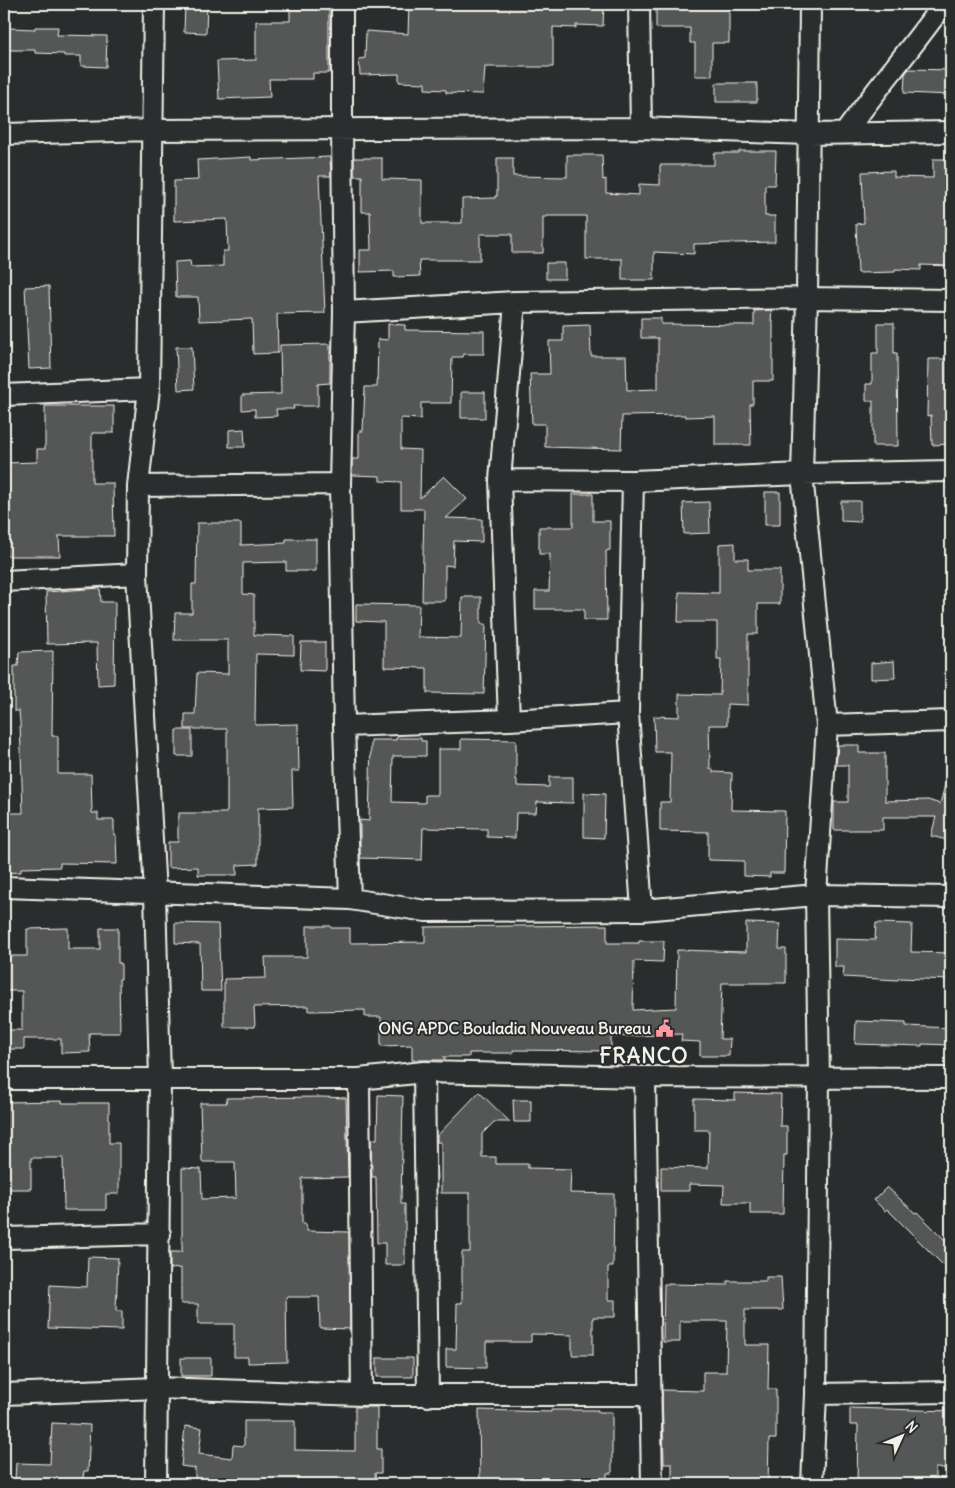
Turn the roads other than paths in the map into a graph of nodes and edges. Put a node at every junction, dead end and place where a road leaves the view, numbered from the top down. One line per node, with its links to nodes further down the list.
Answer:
1 (154, 4): 7 (street)
2 (342, 4): 8 (street)
3 (639, 4): 6 (street)
4 (810, 4): 12 (street)
5 (942, 4): 10 (street)
6 (641, 128): 8 (street); 12 (street)
7 (152, 130): 8 (street); 11 (street); 17 (street)
8 (342, 130): 16 (street)
9 (951, 132): 10 (street)
10 (845, 133): 12 (street)
11 (4, 134)
12 (808, 134): 13 (street)
13 (807, 298): 14 (street); 15 (street); 20 (street)
14 (951, 300)
15 (515, 302): 16 (street); 21 (street)
16 (344, 312): 23 (street)
17 (149, 389): 18 (street); 24 (street)
18 (4, 395)
19 (951, 471): 20 (street)
20 (802, 474): 22 (street); 30 (street)
21 (500, 480): 22 (street); 28 (street)
22 (633, 481): 27 (street)
23 (340, 484): 24 (street); 31 (street)
24 (138, 486): 25 (street)
25 (136, 574): 26 (street); 33 (street)
26 (4, 581)
27 (628, 713): 28 (street); 37 (street)
28 (509, 720): 31 (street)
29 (951, 722): 30 (street)
30 (827, 725): 34 (street)
31 (344, 726): 36 (street)
32 (4, 888): 33 (street)
33 (156, 892): 36 (street); 41 (street)
34 (816, 895): 35 (street); 37 (street); 40 (street)
35 (951, 897)
36 (350, 899): 37 (street)
37 (642, 910)
38 (424, 1072): 39 (street); 42 (street); 53 (street)
39 (645, 1077): 40 (street); 52 (street)
40 (819, 1077): 43 (street); 50 (street)
41 (160, 1078): 42 (street); 44 (street); 45 (street)
42 (359, 1078): 51 (street)
43 (951, 1078)
44 (4, 1079)
45 (160, 1234): 46 (street); 47 (street)
46 (4, 1238)
47 (158, 1388): 49 (street); 51 (street); 54 (street)
48 (951, 1392): 50 (street)
49 (4, 1394)
50 (816, 1394): 56 (street)
51 (362, 1395): 53 (street)
52 (651, 1395): 53 (street); 55 (street)
53 (428, 1396)
54 (156, 1484)
55 (652, 1484)
56 (812, 1484)

